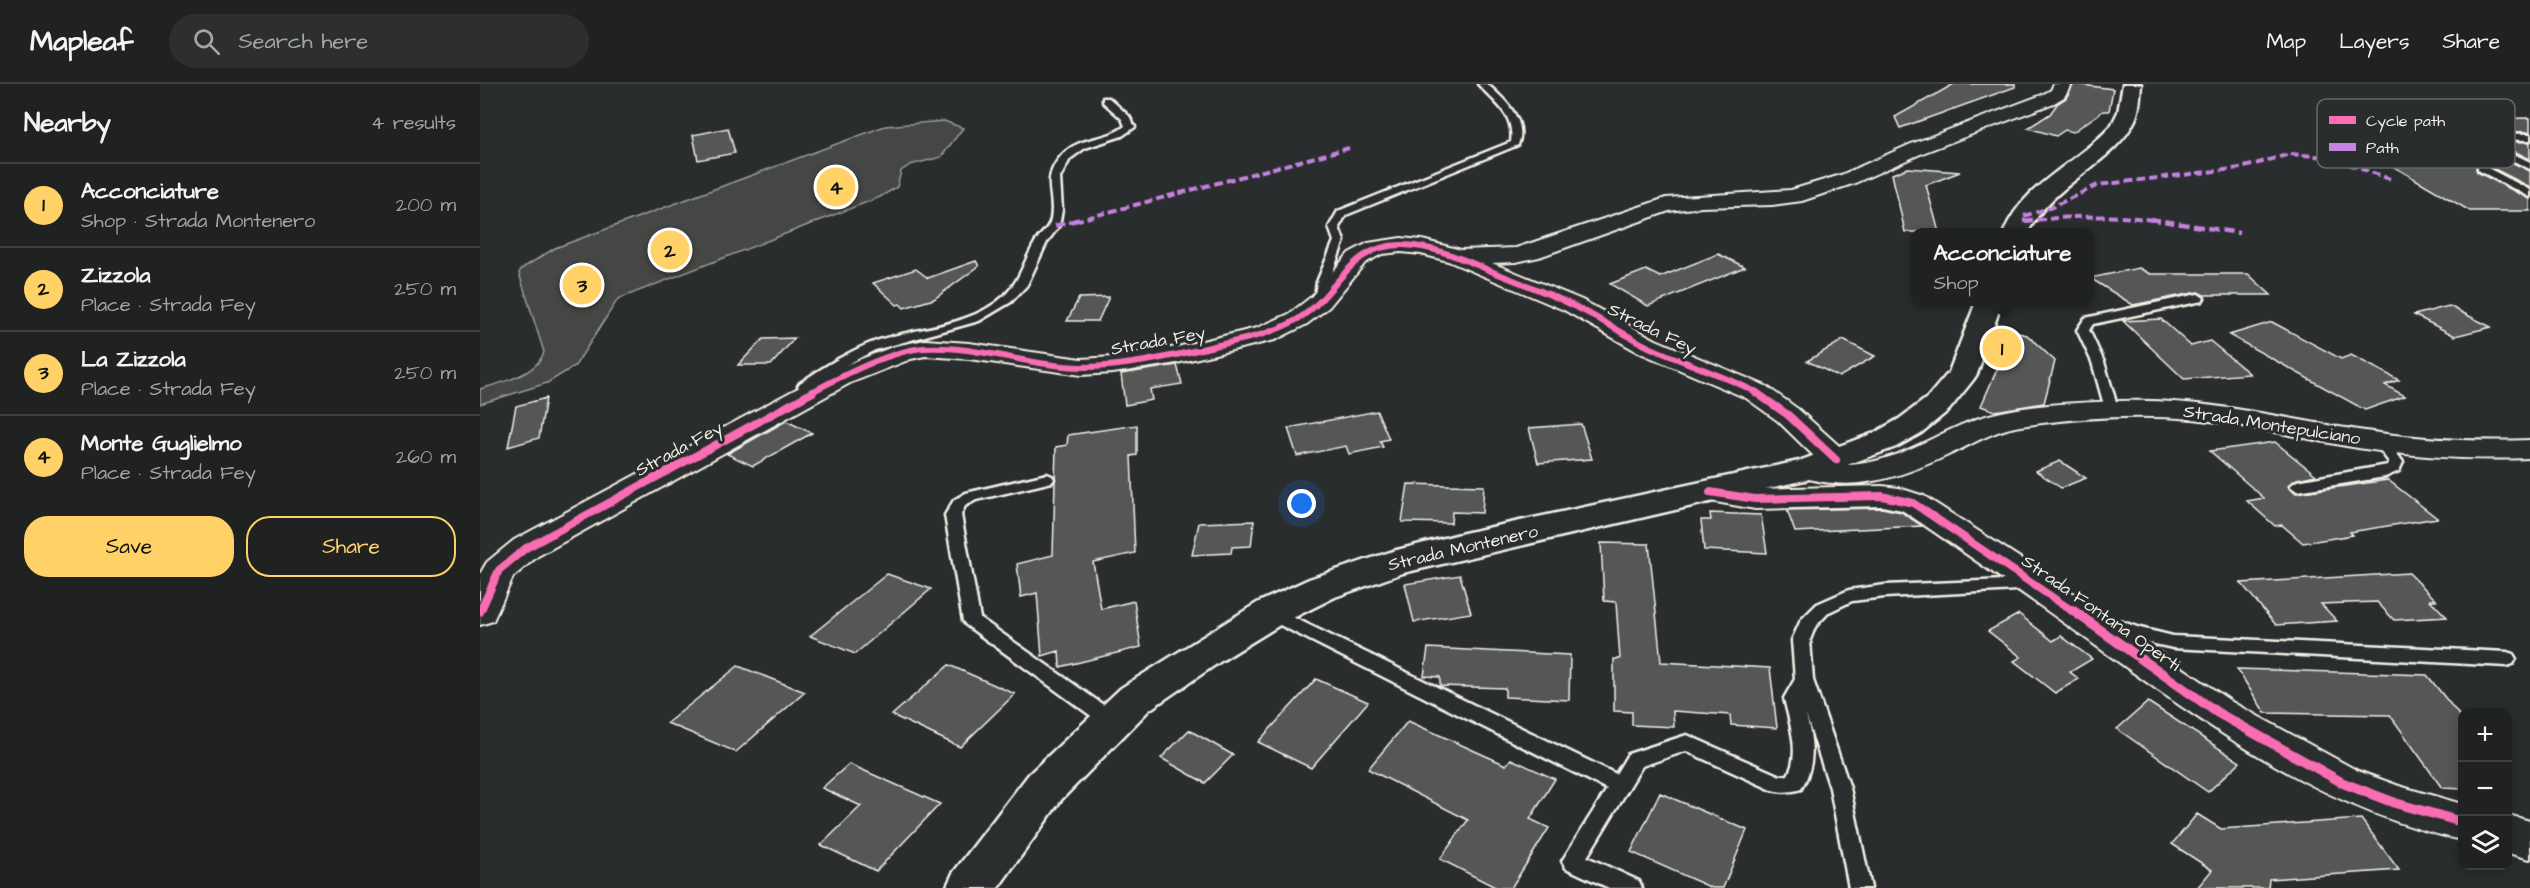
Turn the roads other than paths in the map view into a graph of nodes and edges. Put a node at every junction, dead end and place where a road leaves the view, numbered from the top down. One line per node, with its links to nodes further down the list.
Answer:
1 (1482, 84): 14 (lane)
2 (2063, 84): 12 (street, Strada Fey)
3 (2132, 84): 11 (main road)
4 (1106, 100): 17 (lane)
5 (2515, 137): 6 (lane)
6 (2530, 137)
7 (2515, 159): 8 (lane)
8 (2530, 166)
9 (2481, 168): 10 (lane)
10 (2530, 194)
11 (2017, 228)
12 (1456, 256): 14 (street, Strada Fey); 20 (street, Strada Fey)
13 (2198, 298): 16 (lane)
14 (1320, 302): 17 (street, Strada Fey)
15 (1988, 306): 20 (main road, Strada Montenero)
16 (2111, 409): 18 (street, Strada Montepulciano); 20 (street, Strada Montepulciano)
17 (740, 433): 24 (street, Strada Fey)
18 (2381, 442): 19 (street, Strada Montepulciano); 22 (lane)
19 (2530, 449)
20 (1822, 464): 23 (main road, Strada Montenero)
21 (1047, 479): 30 (lane)
22 (2297, 486)
23 (1710, 492): 25 (street, Strada Fontana Operti); 27 (main road, Strada Montenero)
24 (489, 570): 26 (street, Strada Fey)
25 (2049, 594): 28 (lane); 29 (lane); 32 (street, Strada Fontana Operti)
26 (480, 612)
27 (1270, 613): 30 (main road, Strada Montenero); 31 (lane)
28 (2507, 659)
29 (1804, 680): 31 (lane); 37 (lane)
30 (1112, 721): 35 (main road, Strada Montenero)
31 (1618, 785): 36 (lane)
32 (2458, 821)
33 (2512, 835): 34 (street)
34 (2530, 840)
35 (970, 888)
36 (1630, 888)
37 (1860, 888)

